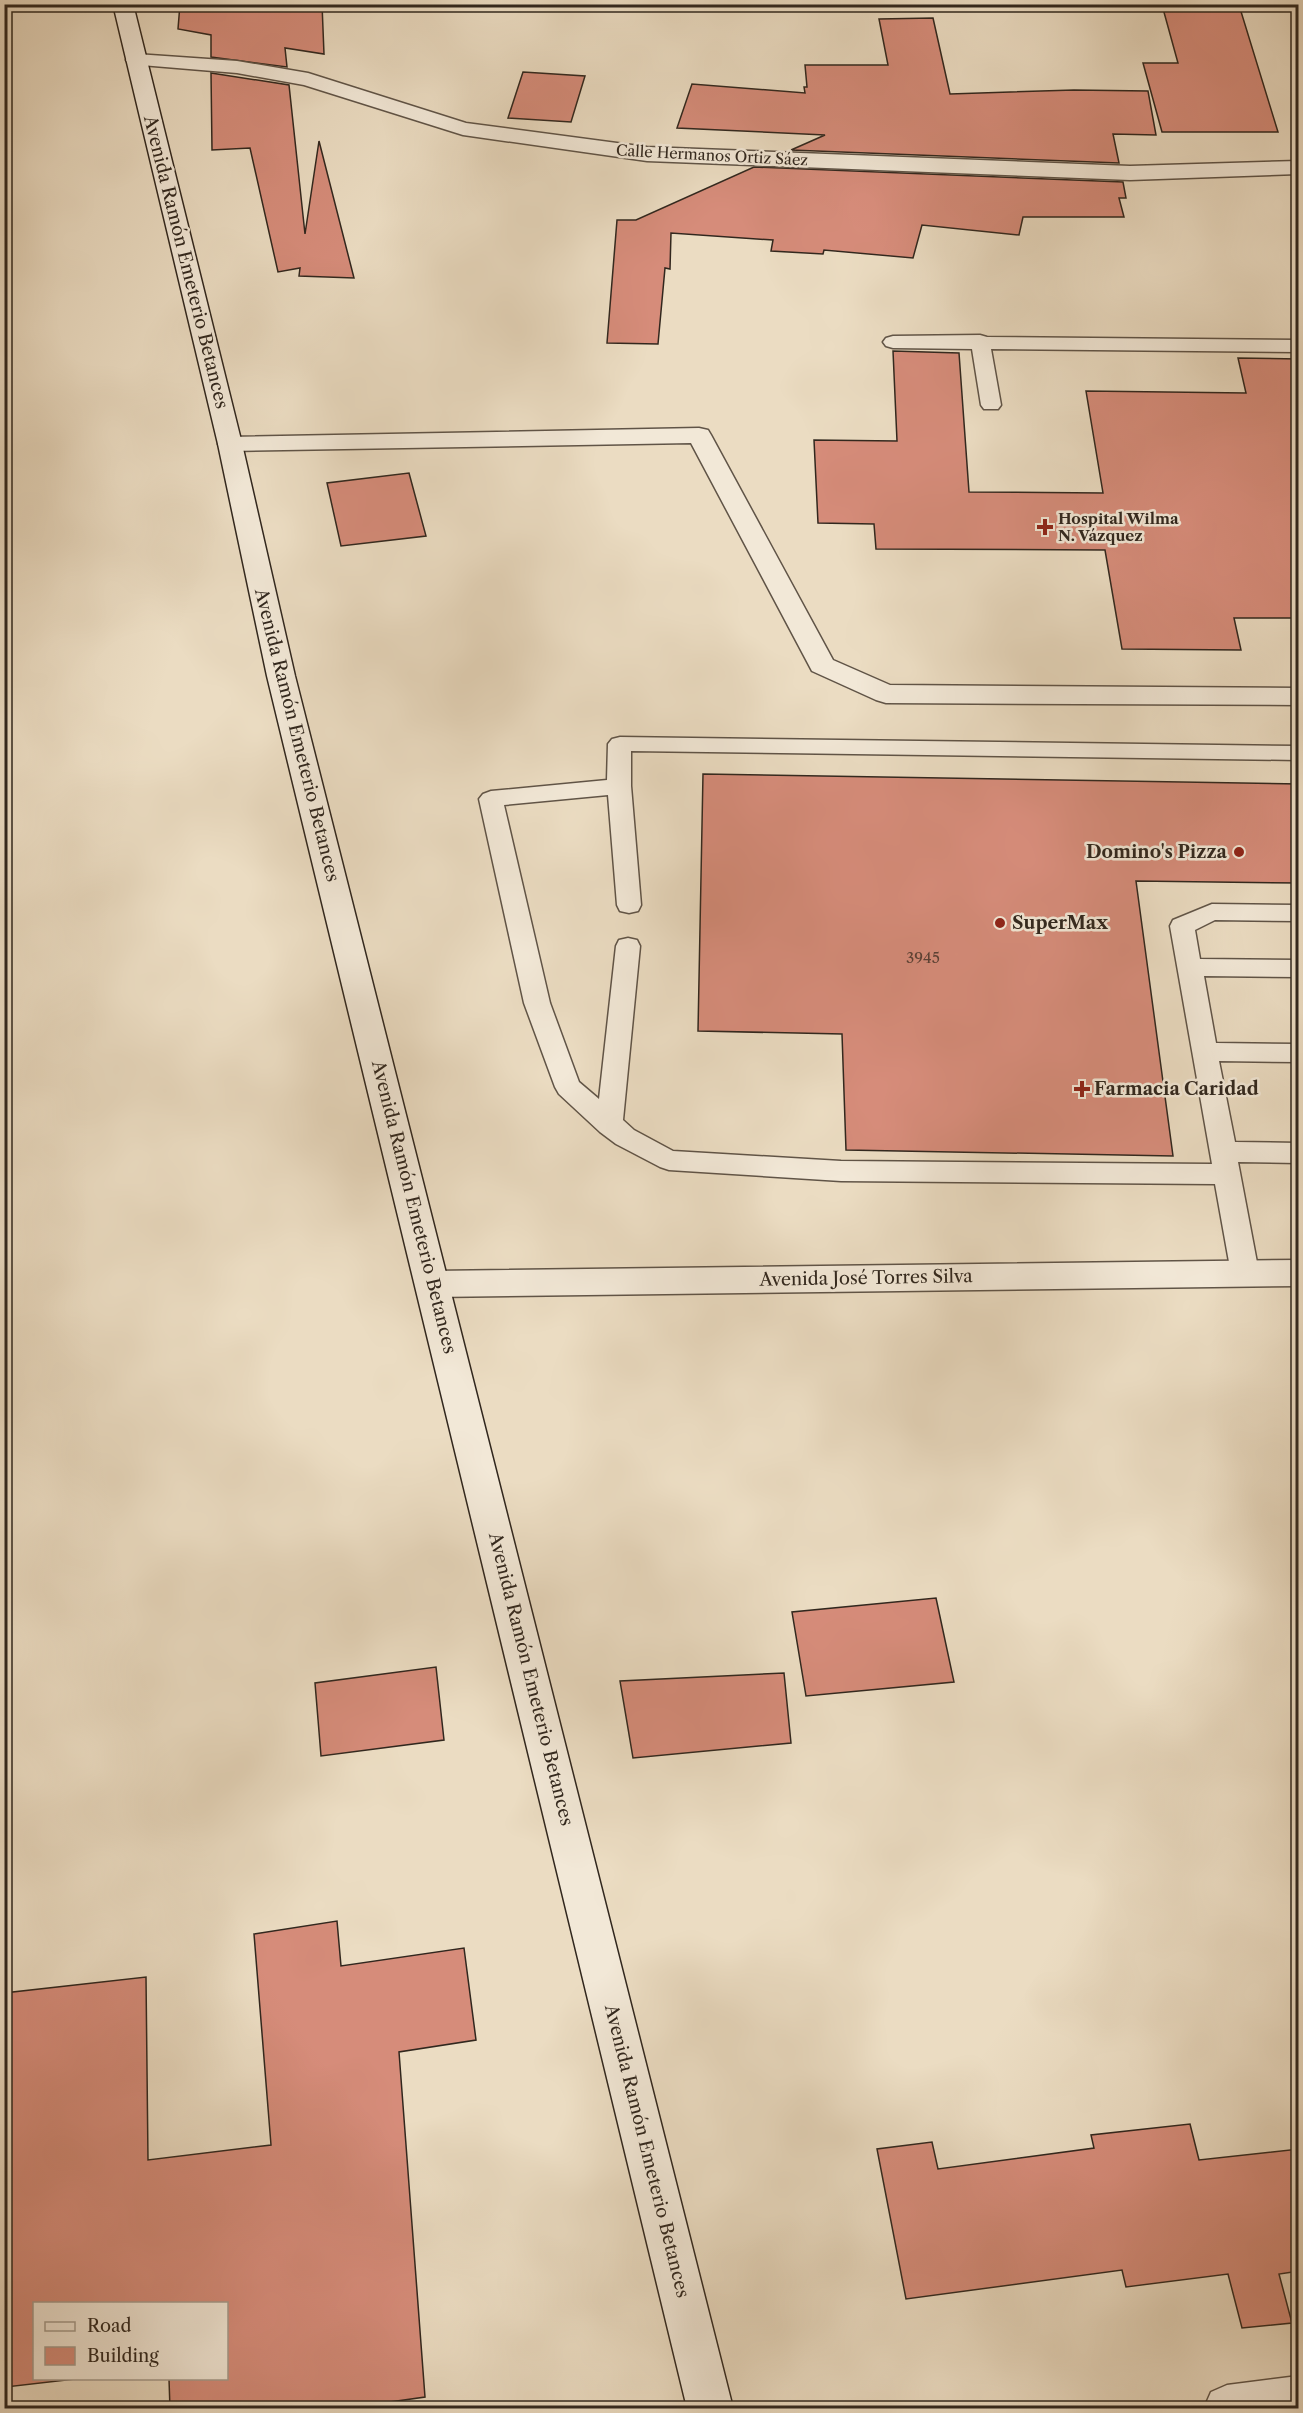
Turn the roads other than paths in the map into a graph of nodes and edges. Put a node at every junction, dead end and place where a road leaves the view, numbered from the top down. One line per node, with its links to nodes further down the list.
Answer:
1 (123, 4): 2 (street, Avenida Ramón Emeterio Betances)
2 (136, 60): 3 (street, Calle Hermanos Ortiz Sáez); 8 (street, Avenida Ramón Emeterio Betances)
3 (1299, 168)
4 (980, 341): 5 (lane); 6 (lane); 7 (lane)
5 (893, 342)
6 (1299, 346)
7 (991, 405)
8 (230, 444): 9 (street); 24 (street, Avenida Ramón Emeterio Betances)
9 (1299, 697)
10 (1299, 753): 11 (lane)
11 (619, 786): 12 (lane); 19 (lane)
12 (629, 905)
13 (1299, 913): 15 (lane)
14 (628, 945): 19 (lane)
15 (1190, 967): 16 (lane); 17 (lane)
16 (1299, 968)
17 (1204, 1052): 18 (lane); 21 (lane)
18 (1299, 1053)
19 (609, 1125): 21 (lane)
20 (1299, 1152): 21 (lane)
21 (1224, 1163): 23 (lane)
22 (1299, 1273): 23 (street, Avenida José Torres Silva)
23 (1245, 1274): 24 (street, Avenida José Torres Silva)
24 (433, 1284): 26 (street, Avenida Ramón Emeterio Betances)
25 (1299, 2399): 27 (street)
26 (710, 2409)
27 (1227, 2409)

